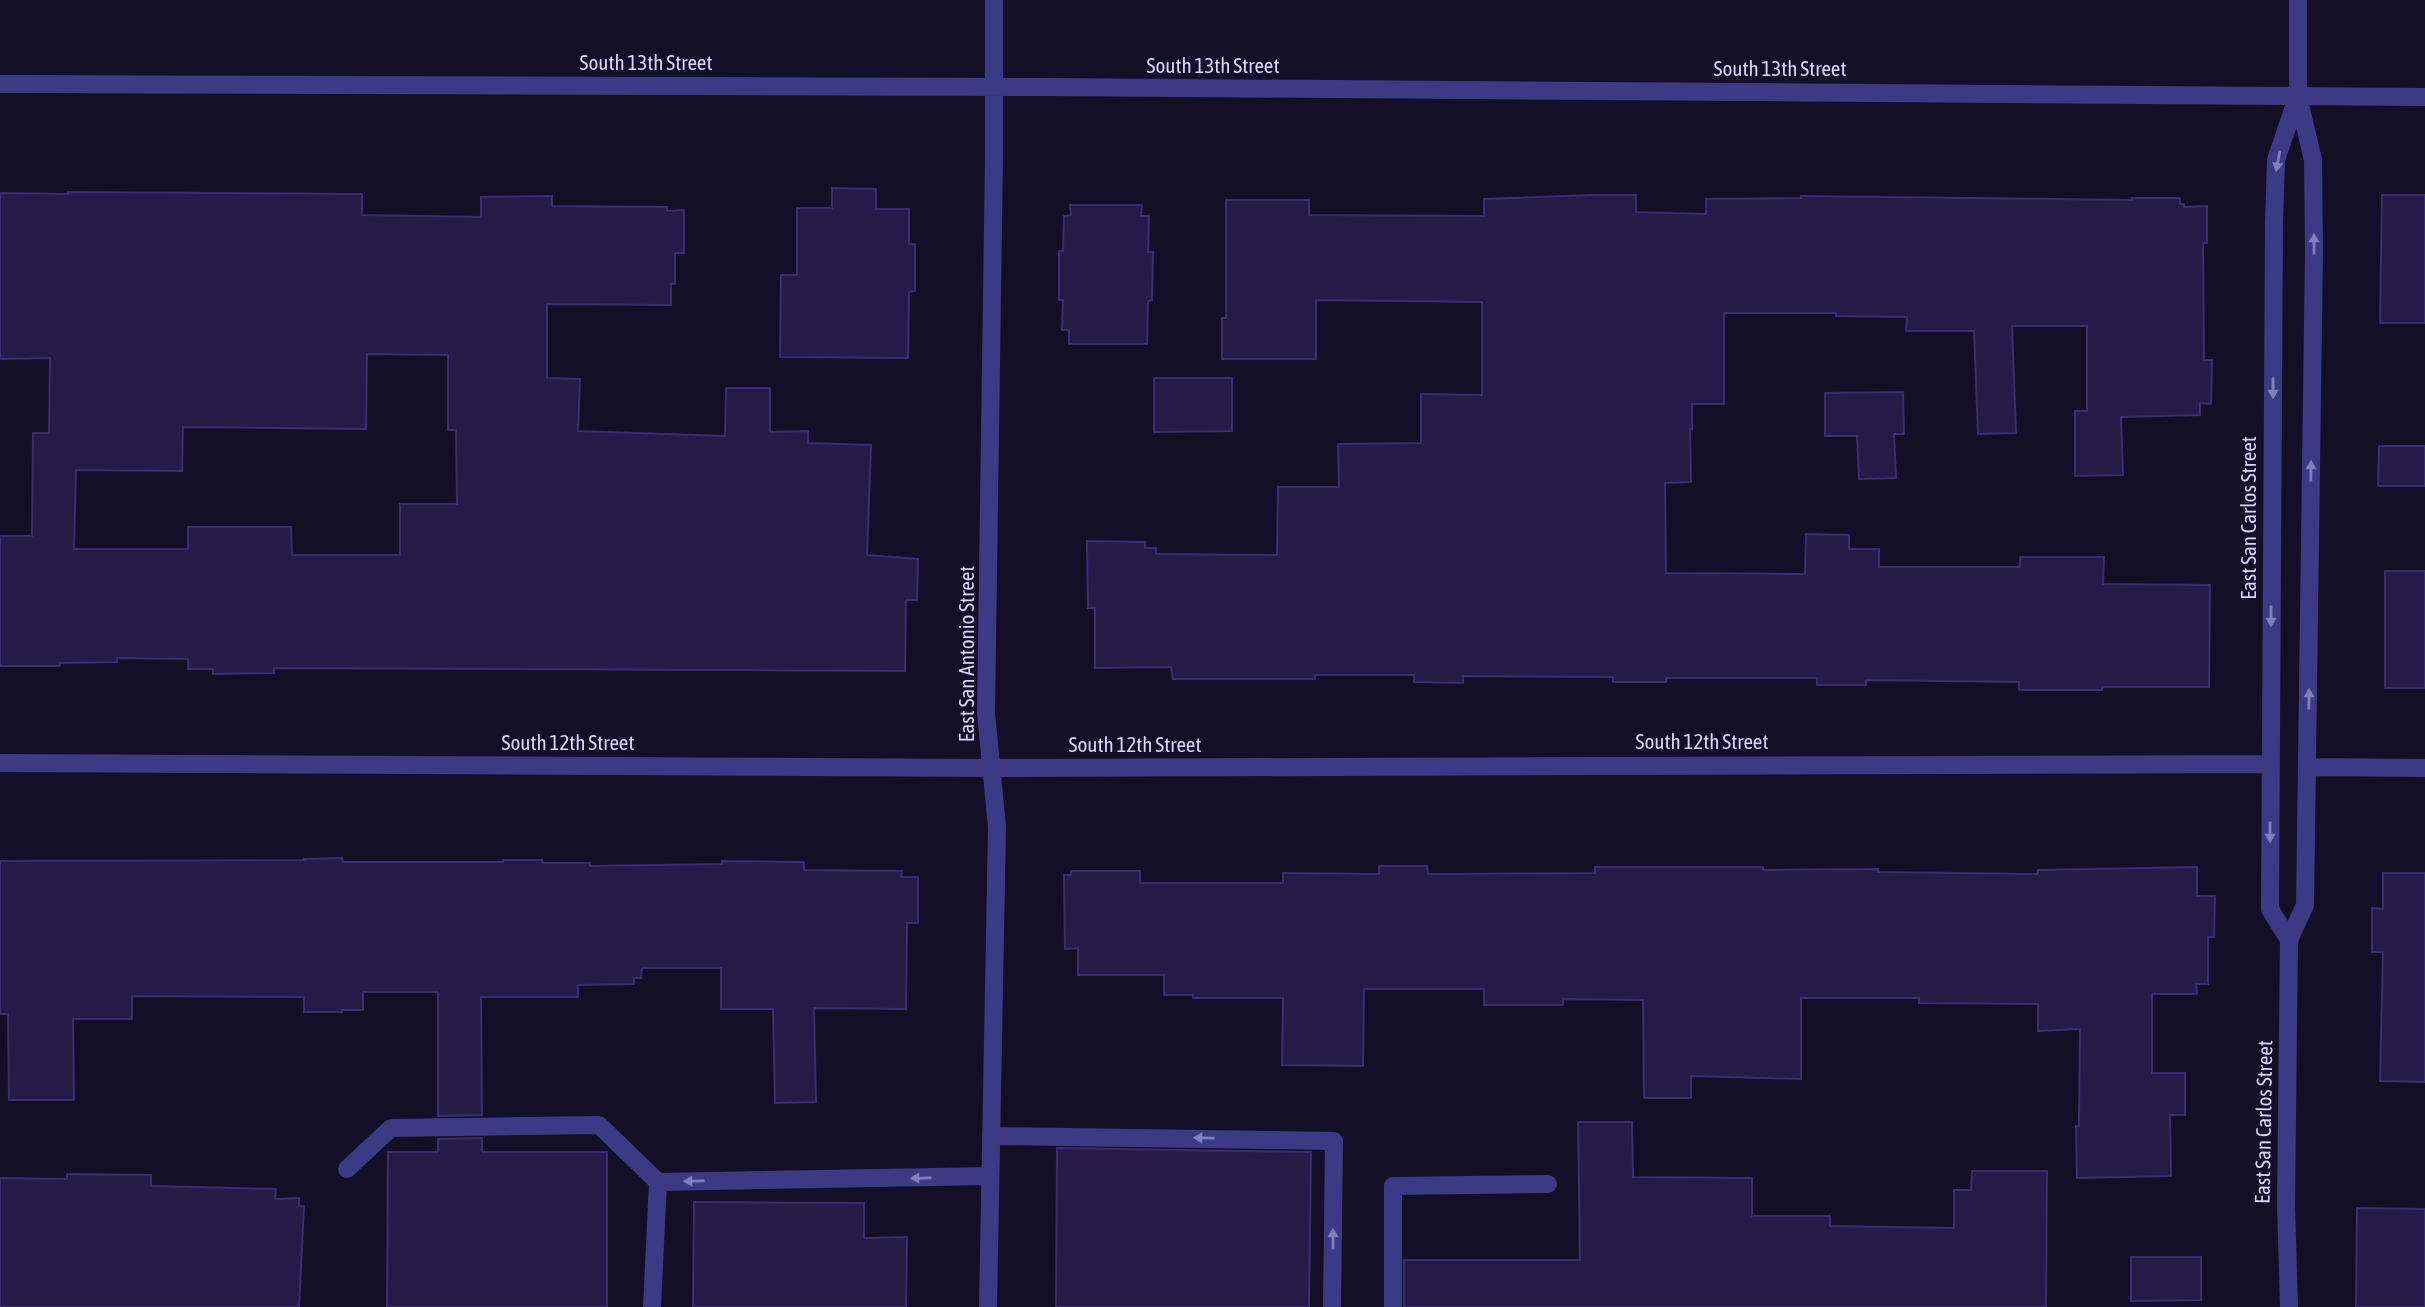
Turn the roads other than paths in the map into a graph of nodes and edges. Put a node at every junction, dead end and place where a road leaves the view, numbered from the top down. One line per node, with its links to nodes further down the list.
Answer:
1 (994, 0): 4 (street, East San Antonio Street)
2 (2298, 0): 5 (street, East San Carlos Street)
3 (0, 85): 4 (street, South 13th Street)
4 (994, 87): 5 (street, South 13th Street); 10 (street, East San Antonio Street)
5 (2298, 96): 6 (street, South 13th Street); 8 (street, East San Carlos Street, one-way to 8); 9 (street, East San Carlos Street, one-way to 5)
6 (2425, 97)
7 (0, 763): 10 (street, South 12th Street)
8 (2270, 764): 10 (street, South 12th Street); 12 (street, East San Carlos Street, one-way to 12)
9 (2308, 767): 11 (street); 12 (street, East San Carlos Street)
10 (991, 768): 13 (street, East San Antonio Street)
11 (2425, 768)
12 (2289, 940): 18 (street, East San Carlos Street)
13 (991, 1136): 15 (street, East San Antonio Street); 21 (street, one-way to 13)
14 (347, 1169): 16 (street)
15 (990, 1176): 16 (street, one-way to 16); 20 (street, East San Antonio Street)
16 (658, 1182): 19 (street)
17 (1548, 1184): 22 (street)
18 (2287, 1306)
19 (652, 1307)
20 (988, 1307)
21 (1332, 1307)
22 (1393, 1307)

